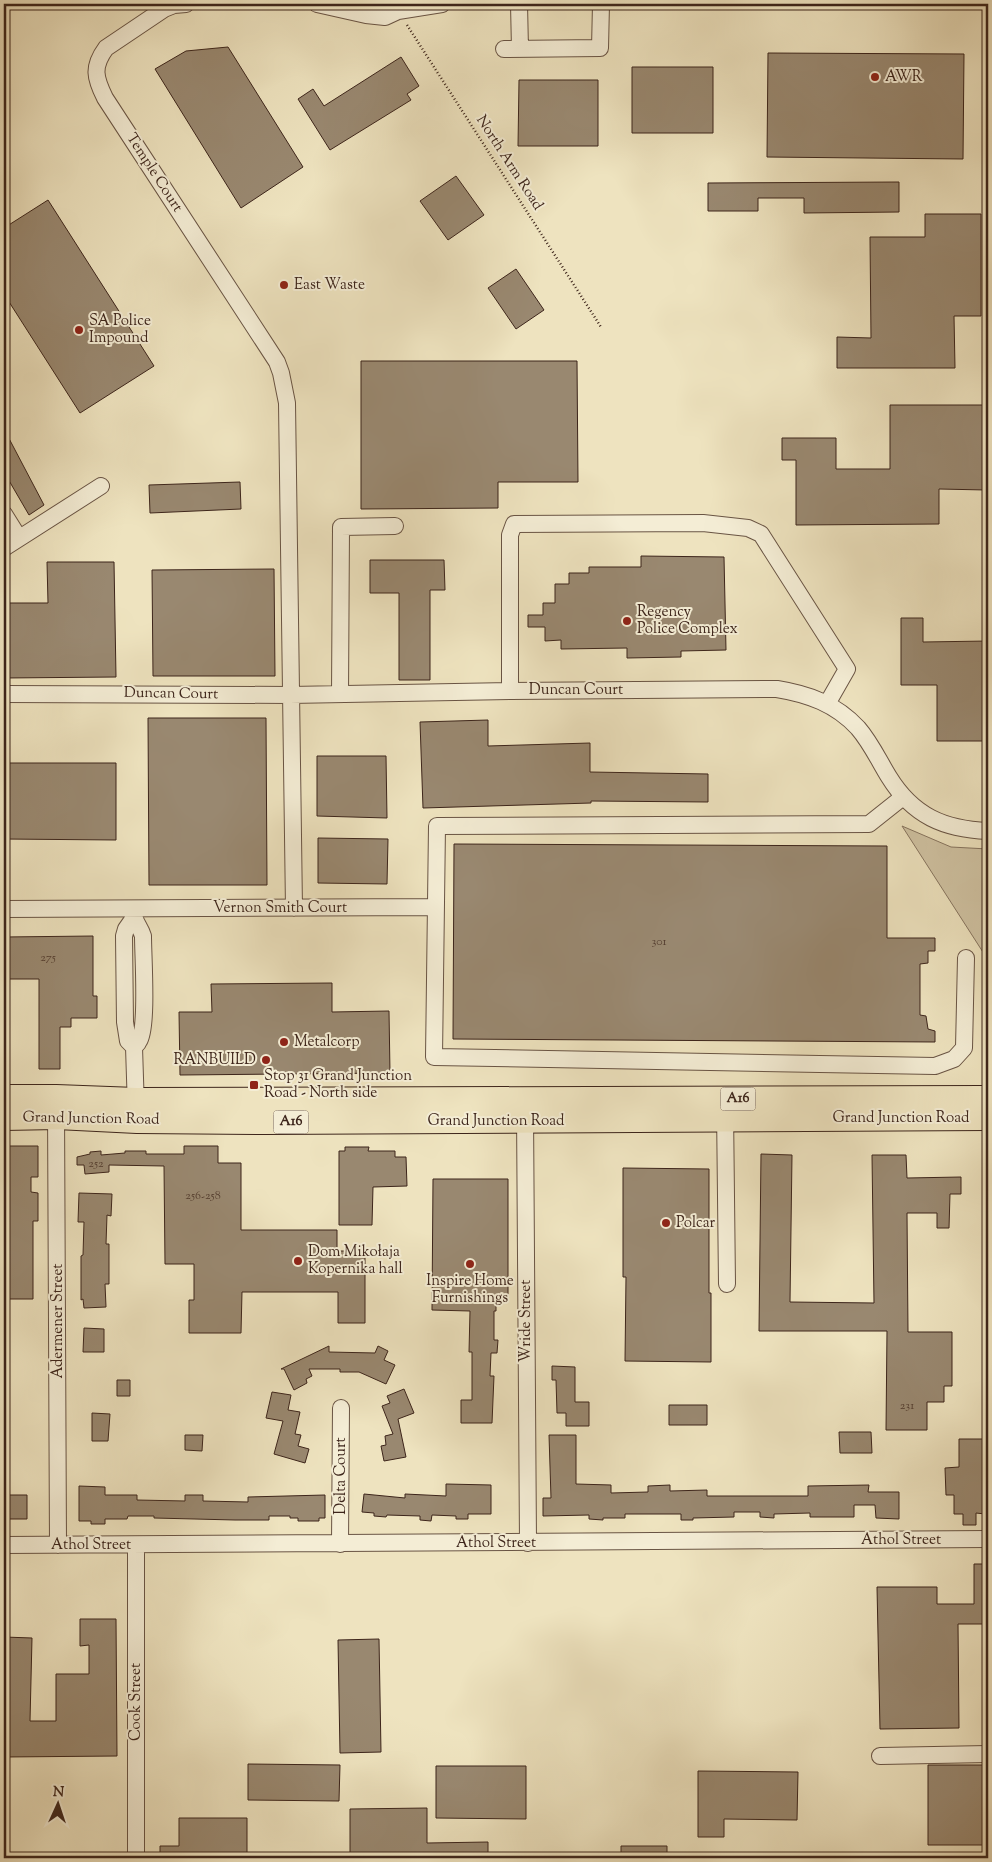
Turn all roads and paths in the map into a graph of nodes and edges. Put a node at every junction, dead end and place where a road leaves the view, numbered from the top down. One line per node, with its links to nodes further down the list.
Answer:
1 (186, 4): 17 (street, Temple Court)
2 (317, 4): 7 (street)
3 (438, 4): 4 (street); 7 (street)
4 (442, 4)
5 (519, 4): 6 (street)
6 (601, 4)
7 (392, 14): 8 (path, North Arm Road)
8 (601, 327)
9 (100, 486): 12 (street)
10 (4, 514): 12 (street)
11 (395, 526): 16 (street)
12 (19, 538): 13 (street)
13 (4, 548)
14 (510, 691): 16 (street, Duncan Court); 18 (street, Duncan Court); 18 (street)
15 (4, 694): 17 (street, Duncan Court)
16 (340, 694): 17 (street, Duncan Court)
17 (290, 695): 22 (street, Temple Court)
18 (827, 704): 19 (street, Duncan Court)
19 (903, 797): 20 (street, Duncan Court); 21 (street)
20 (988, 831)
21 (436, 907): 22 (street, Vernon Smith Court); 25 (street)
22 (294, 908): 24 (street, Vernon Smith Court)
23 (4, 910): 24 (street, Vernon Smith Court)
24 (133, 914): 33 (street)
25 (966, 958)
26 (988, 1087): 28 (highway)
27 (4, 1097): 30 (highway, Grand Junction Road / A16)
28 (952, 1098): 29 (highway, Grand Junction Road / A16); 31 (highway, Grand Junction Road / A16)
29 (988, 1098)
30 (56, 1107): 33 (highway, Grand Junction Road / A16); 34 (highway, Grand Junction Road / A16); 42 (street, Adermener Street)
31 (725, 1109): 32 (highway, Grand Junction Road / A16); 35 (highway, Grand Junction Road / A16); 36 (street)
32 (525, 1110): 33 (highway, Grand Junction Road / A16); 39 (street, Wride Street)
33 (136, 1111)
34 (4, 1118)
35 (988, 1118)
36 (727, 1284)
37 (341, 1408): 40 (street, Delta Court)
38 (988, 1539): 39 (street, Athol Street)
39 (528, 1543): 40 (street, Athol Street)
40 (340, 1544): 43 (street, Athol Street)
41 (4, 1545): 42 (street, Athol Street)
42 (58, 1545): 43 (street, Athol Street)
43 (136, 1545): 46 (street, Cook Street)
44 (988, 1754): 45 (street)
45 (880, 1756)
46 (136, 1858)

